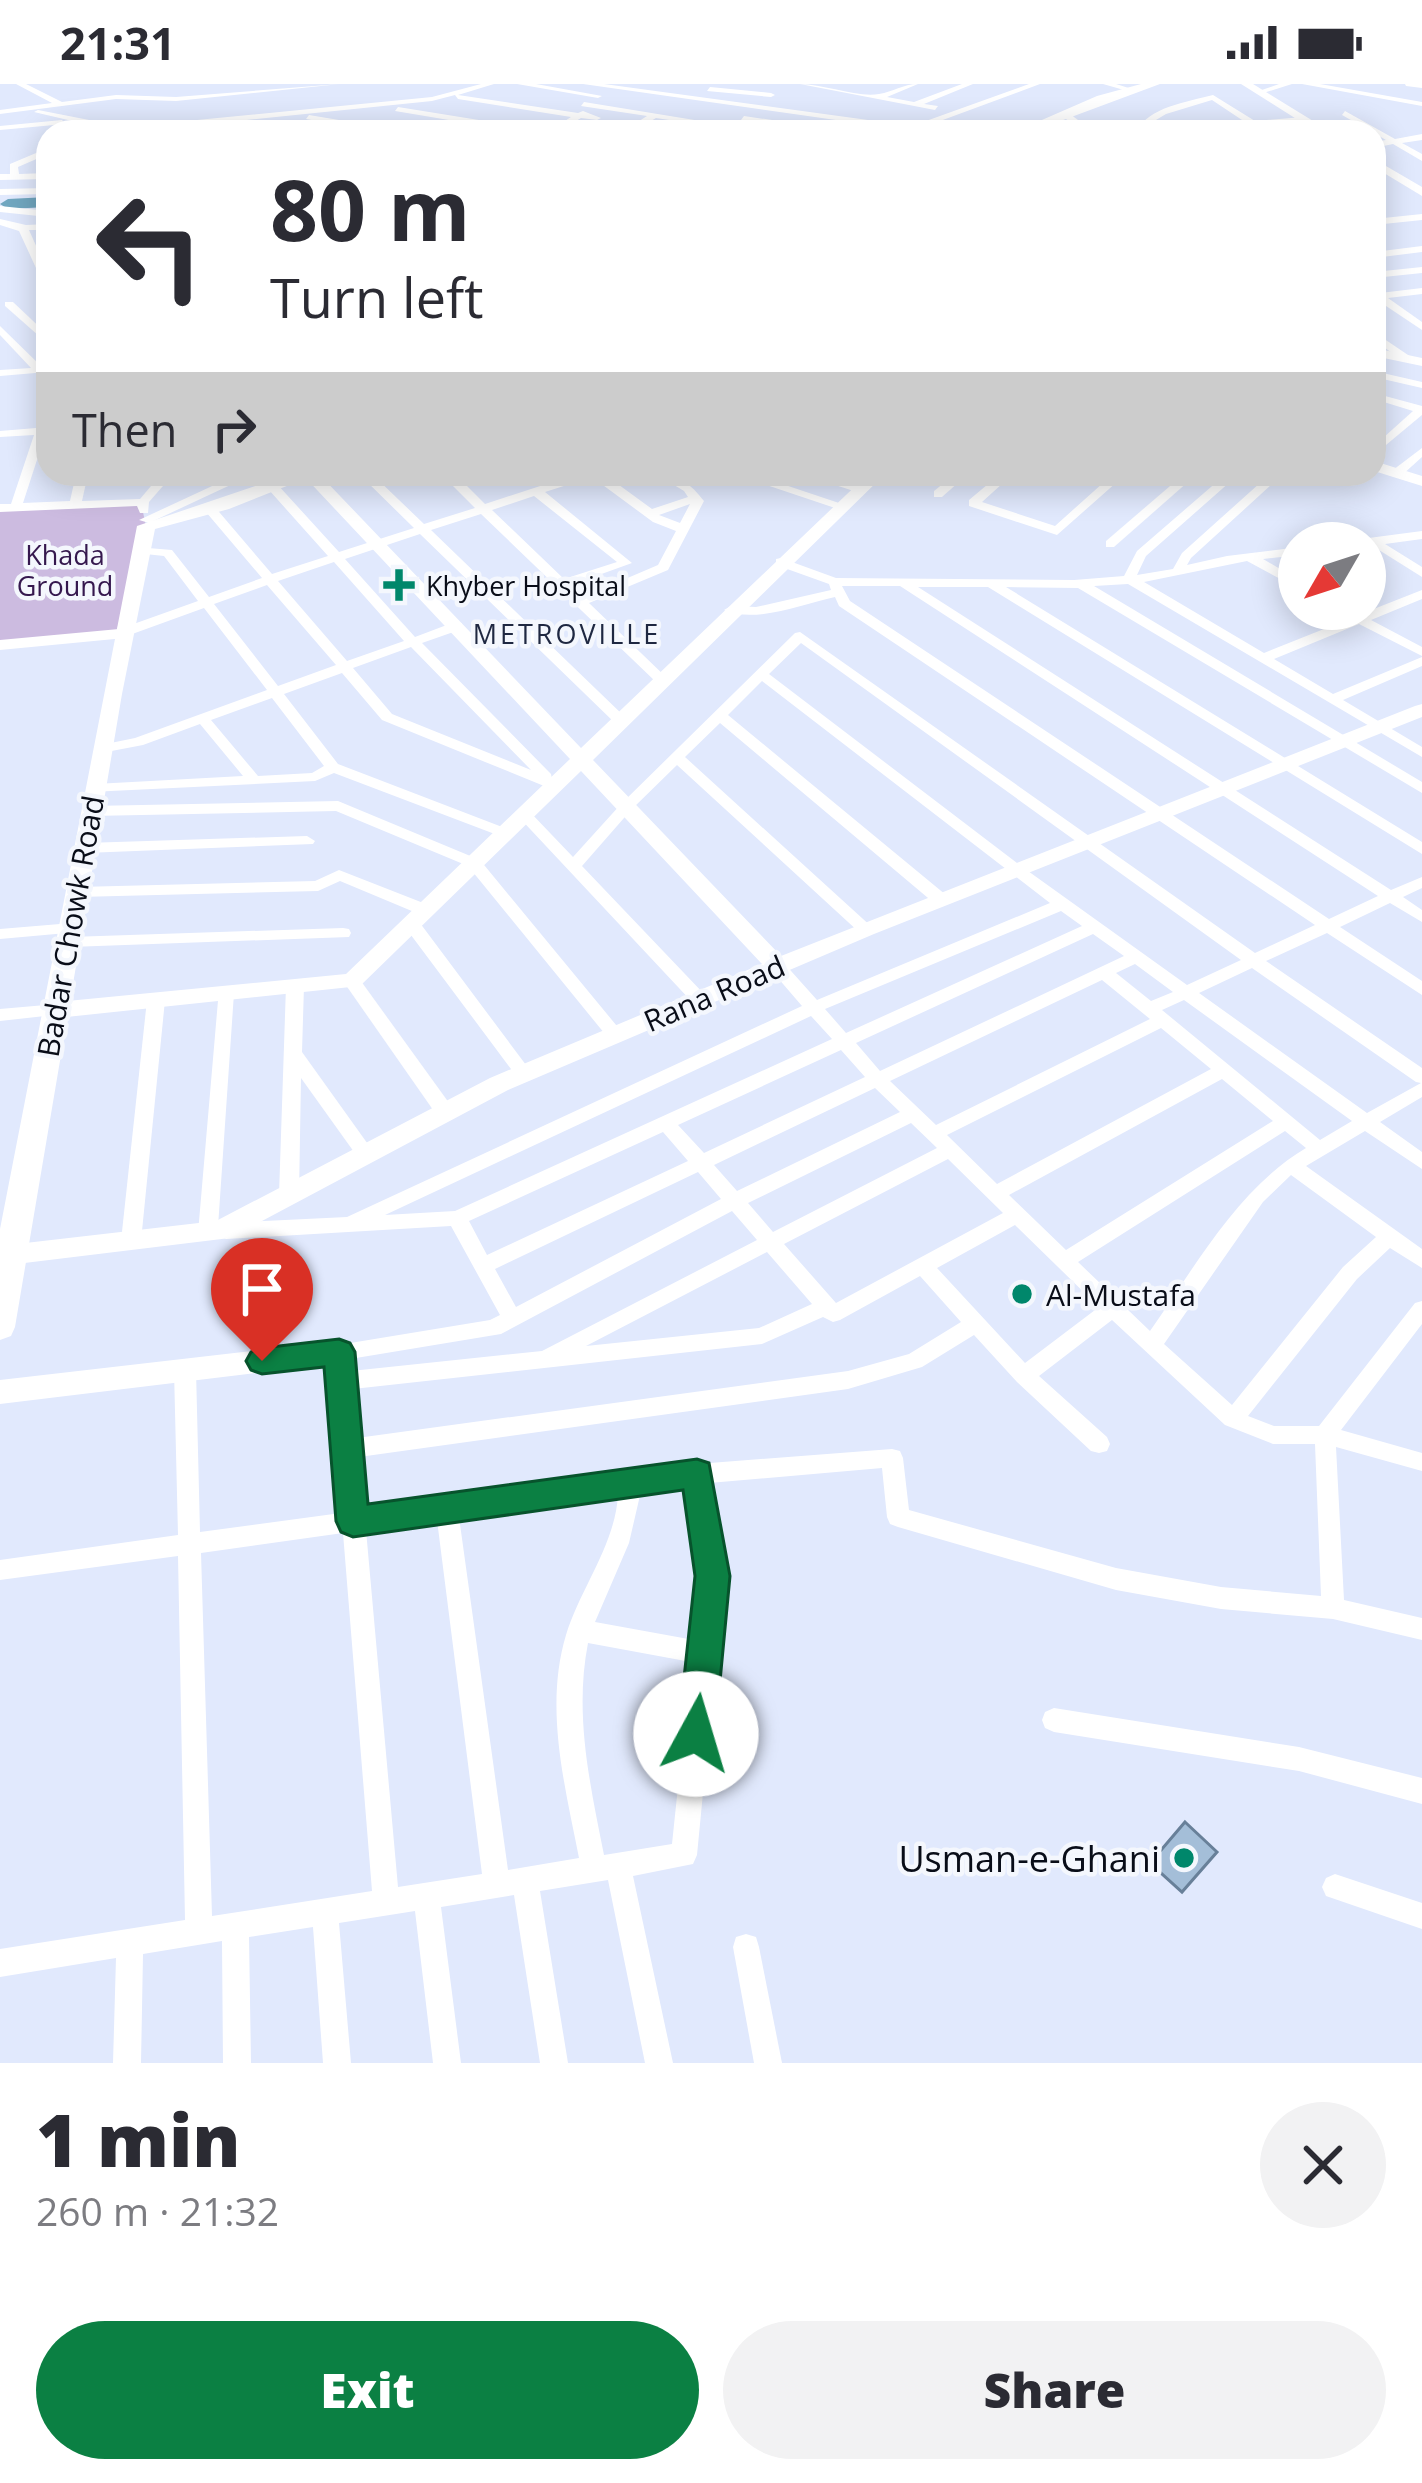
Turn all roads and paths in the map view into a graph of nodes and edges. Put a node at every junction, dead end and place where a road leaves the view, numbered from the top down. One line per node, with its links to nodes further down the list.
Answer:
1 (20, 84): 29 (street)
2 (336, 84): 29 (street)
3 (490, 84): 19 (street)
4 (521, 84): 26 (street)
5 (587, 84): 18 (street)
6 (804, 84): 20 (street)
7 (856, 84): 20 (street)
8 (914, 84): 27 (street)
9 (969, 84): 31 (street)
10 (1035, 84): 58 (street)
11 (1107, 84): 21 (street)
12 (1154, 84): 21 (main road)
13 (1246, 84): 22 (street)
14 (1288, 84): 22 (street)
15 (1306, 84): 32 (street)
16 (1409, 84): 17 (street)
17 (1422, 86)
18 (623, 87): 25 (street)
19 (477, 88): 24 (street); 34 (street)
20 (838, 90): 27 (street)
21 (1131, 91): 42 (main road)
22 (1260, 92): 45 (street)
23 (771, 95): 25 (street)
24 (446, 96): 33 (street); 43 (street)
25 (681, 97): 35 (street); 56 (street)
26 (608, 98): 34 (street); 35 (street)
27 (877, 98): 31 (street)
28 (0, 99): 38 (street)
29 (59, 103): 38 (street)
30 (867, 104): 57 (street)
31 (916, 104): 37 (street)
32 (1422, 104)
33 (371, 105): 36 (street); 50 (street)
34 (596, 106): 43 (street); 44 (street)
35 (668, 107): 44 (street); 55 (street)
36 (330, 108): 40 (street); 49 (street)
37 (934, 108)
38 (21, 109): 39 (street); 46 (street)
39 (0, 112)
40 (283, 112): 47 (street); 48 (street)
41 (1345, 112): 64 (street)
42 (1063, 113): 59 (main road); 60 (street)
43 (579, 115): 51 (street); 52 (street)
44 (654, 115): 53 (street); 54 (street)
45 (1304, 119): 63 (street)
46 (74, 120)
47 (198, 120)
48 (327, 120)
49 (396, 120)
50 (463, 120)
51 (571, 120)
52 (612, 120)
53 (645, 120)
54 (683, 120)
55 (756, 120)
56 (843, 120)
57 (858, 120)
58 (937, 120)
59 (1049, 120)
60 (1073, 120)
61 (1150, 120): 62 (street)
62 (1248, 120)
63 (1291, 120)
64 (1359, 120)
65 (36, 125): 66 (street)
66 (0, 128)
67 (1386, 136): 69 (street)
68 (1422, 137): 69 (street)
69 (1396, 142): 70 (street); 71 (street)
70 (1386, 143)
71 (1422, 154)
72 (36, 155): 76 (street)
73 (1386, 170): 79 (street)
74 (36, 176): 76 (street)
75 (0, 177): 76 (street)
76 (15, 177)
77 (36, 190): 78 (street)
78 (0, 192)
79 (1422, 192)
80 (0, 208): 82 (street)
81 (1386, 211): 84 (street)
82 (36, 212)
83 (1422, 217): 84 (street)
84 (1399, 219): 85 (street)
85 (1386, 221)
86 (0, 226): 87 (street)
87 (23, 227): 88 (street); 90 (street)
88 (36, 227)
89 (1422, 249): 91 (street)
90 (34, 254): 92 (street)
91 (1386, 254)
92 (36, 260)
93 (1422, 270): 94 (street)
94 (1386, 274)
95 (0, 289): 99 (street)
96 (1422, 290): 97 (street)
97 (1386, 294)
98 (36, 297): 99 (street)
99 (22, 299): 101 (street)
100 (1386, 302): 103 (street)
101 (4, 305): 106 (street)
102 (1422, 311): 103 (street)
103 (1403, 314): 104 (street)
104 (1422, 327)
105 (0, 329): 109 (street)
106 (36, 331)
107 (1386, 342): 108 (street)
108 (1414, 360)
109 (36, 363)
110 (36, 370): 111 (street)
111 (2, 371): 114 (street)
112 (1386, 377): 113 (street)
113 (1416, 383): 115 (street)
114 (0, 387)
115 (1386, 396)
116 (1386, 399): 117 (street)
117 (1422, 409): 120 (street)
118 (36, 431): 119 (street)
119 (0, 434)
120 (1386, 441)
121 (36, 444): 151 (street)
122 (1422, 452): 124 (street)
123 (1386, 470): 124 (street)
124 (1397, 473): 125 (street)
125 (1422, 481)
126 (79, 486): 149 (street)
127 (158, 486): 156 (street)
128 (223, 486): 156 (street)
129 (321, 486): 162 (street)
130 (377, 486): 158 (street)
131 (460, 486): 154 (street)
132 (555, 486): 146 (street)
133 (609, 486): 155 (street)
134 (684, 486): 148 (street)
135 (778, 486): 150 (street)
136 (849, 486): 145 (street)
137 (863, 486): 145 (street)
138 (948, 486): 147 (street)
139 (993, 486): 140 (street)
140 (1107, 486)
141 (1177, 486): 161 (street)
142 (1219, 486): 172 (street)
143 (1264, 486): 168 (street)
144 (273, 487): 153 (main road); 166 (street)
145 (860, 489): 150 (street)
146 (537, 492): 154 (street); 173 (street)
147 (938, 494)
148 (695, 498): 155 (street); 157 (street)
149 (74, 505): 151 (street); 156 (street)
150 (842, 506): 167 (street)
151 (16, 507): 152 (street)
152 (0, 508)
153 (210, 509): 156 (main road); 171 (street)
154 (485, 509): 158 (street); 173 (street)
155 (650, 514): 157 (street)
156 (143, 525): 180 (street); 186 (main road, Badar Chowk Road)
157 (683, 529): 179 (street)
158 (421, 532): 162 (street); 199 (street)
159 (1422, 535): 160 (street)
160 (1386, 540)
161 (1110, 544)
162 (381, 546): 166 (street); 183 (street)
163 (1386, 553): 170 (street)
164 (1278, 554): 165 (street)
165 (1249, 557): 168 (street); 169 (street)
166 (338, 560): 171 (street); 188 (street)
167 (782, 562): 177 (street); 182 (street)
168 (1178, 571): 172 (street)
169 (1278, 573)
170 (1422, 573)
171 (271, 579): 180 (street); 191 (street)
172 (1129, 580): 175 (street); 190 (street)
173 (562, 584): 179 (street)
174 (904, 584): 176 (street); 177 (street); 211 (street)
175 (1081, 584): 176 (street); 201 (street)
176 (993, 585): 206 (street)
177 (836, 587): 182 (street); 214 (street)
178 (1422, 593): 181 (street)
179 (581, 602): 193 (street)
180 (206, 603): 186 (street); 194 (street)
181 (1386, 608)
182 (731, 610): 193 (street)
183 (457, 626): 188 (street); 205 (street)
184 (1332, 630): 190 (street)
185 (1378, 630): 189 (street)
186 (119, 634): 187 (street); 202 (main road, Badar Chowk Road)
187 (0, 642)
188 (413, 642): 191 (street); 209 (street)
189 (1422, 656): 195 (street)
190 (1262, 659): 195 (street)
191 (344, 668): 194 (street); 209 (street)
192 (761, 674): 197 (street); 217 (street); 223 (street)
193 (661, 679): 199 (street)
194 (273, 693): 198 (street); 207 (street)
195 (1331, 700): 200 (street)
196 (1422, 710): 200 (street, Rana Road)
197 (719, 715): 204 (street); 227 (street)
198 (202, 718): 202 (street); 208 (street)
199 (620, 720): 205 (street)
200 (1378, 727): 201 (street, Rana Road); 203 (street)
201 (1343, 741): 206 (street, Rana Road); 210 (street)
202 (101, 749): 212 (main road, Badar Chowk Road)
203 (1422, 753)
204 (676, 757): 213 (street); 233 (street)
205 (580, 759): 209 (street); 213 (street)
206 (1286, 764): 211 (street, Rana Road); 220 (street)
207 (333, 767): 208 (street); 216 (street)
208 (254, 780): 212 (street)
209 (554, 785): 215 (street)
210 (1422, 788)
211 (1221, 789): 214 (street, Rana Road); 226 (street)
212 (93, 800): 219 (main road, Badar Chowk Road); 221 (street)
213 (626, 807): 222 (street); 239 (street)
214 (1161, 813): 217 (street, Rana Road); 232 (street)
215 (524, 814): 216 (street); 222 (street)
216 (505, 833): 221 (street)
217 (1090, 841): 223 (street, Rana Road); 238 (street)
218 (307, 842): 219 (street)
219 (85, 848): 225 (main road, Badar Chowk Road)
220 (1422, 849)
221 (474, 863): 229 (street); 252 (street)
222 (574, 866): 246 (street)
223 (1015, 870): 227 (street, Rana Road); 228 (street)
224 (1422, 882): 226 (street)
225 (78, 892): 229 (street); 236 (main road, Badar Chowk Road)
226 (1391, 897): 230 (street); 232 (street)
227 (940, 899): 233 (street, Rana Road)
228 (1062, 904): 231 (street); 248 (street)
229 (418, 916): 241 (street); 256 (street)
230 (1422, 916)
231 (1094, 927): 237 (street); 253 (street)
232 (1327, 928): 238 (street); 243 (street)
233 (866, 929): 239 (street, Rana Road)
234 (0, 934): 236 (street)
235 (344, 934): 236 (street)
236 (71, 935): 249 (main road, Badar Chowk Road)
237 (1136, 957): 240 (street); 244 (street)
238 (1254, 964): 244 (street); 257 (street)
239 (777, 966): 246 (street, Rana Road); 248 (street)
240 (1104, 972): 250 (street); 258 (street)
241 (352, 981): 242 (street); 260 (street)
242 (295, 986): 245 (street); 254 (street)
243 (1422, 989)
244 (1188, 992): 250 (street); 263 (street)
245 (225, 993): 247 (street); 278 (street)
246 (699, 999): 252 (street, Rana Road)
247 (156, 1000): 249 (street); 280 (street)
248 (815, 1007): 253 (street); 277 (street)
249 (57, 1010): 251 (street); 282 (main road, Badar Chowk Road)
250 (1156, 1014): 255 (street); 265 (street)
251 (0, 1015)
252 (615, 1035): 256 (street, Rana Road)
253 (846, 1040): 258 (street); 264 (street)
254 (293, 1053): 268 (street); 273 (street)
255 (1224, 1070): 262 (street); 272 (street)
256 (524, 1073): 260 (street, Rana Road)
257 (1422, 1077)
258 (878, 1080): 261 (street); 270 (street)
259 (1422, 1089): 263 (street)
260 (446, 1112): 268 (street, Rana Road)
261 (915, 1113): 265 (street); 274 (street)
262 (1286, 1121): 266 (street); 284 (street)
263 (1362, 1121): 266 (street); 269 (street)
264 (667, 1124): 270 (street); 276 (street)
265 (935, 1133): 267 (street)
266 (1317, 1147): 271 (street)
267 (951, 1149): 272 (street); 281 (street)
268 (366, 1154): 273 (street, Rana Road)
269 (1422, 1162)
270 (702, 1164): 274 (street); 285 (street)
271 (1291, 1165): 279 (street); 293 (street)
272 (996, 1193): 275 (street)
273 (289, 1195): 278 (street, Rana Road)
274 (735, 1201): 281 (street); 290 (street)
275 (1017, 1215): 284 (street); 286 (street)
276 (457, 1218): 277 (street); 285 (street)
277 (345, 1225): 278 (street)
278 (214, 1232): 280 (street, Rana Road)
279 (1389, 1237): 283 (street); 299 (street)
280 (131, 1241): 282 (street, Rana Road)
281 (770, 1242): 287 (street); 294 (street)
282 (4, 1256): 292 (main road, Badar Chowk Road)
283 (1422, 1260)
284 (1064, 1261): 288 (street)
285 (483, 1266): 290 (street)
286 (923, 1266): 287 (street); 291 (street)
287 (826, 1306): 294 (street)
288 (1112, 1308): 293 (street); 297 (street)
289 (1422, 1309): 300 (street)
290 (512, 1319): 295 (street)
291 (976, 1323): 297 (street); 302 (street)
292 (0, 1327)
293 (1151, 1346): 299 (street)
294 (540, 1359): 295 (street)
295 (340, 1366): 296 (street); 302 (street)
296 (184, 1370): 298 (street); 308 (street)
297 (1024, 1376): 301 (street)
298 (0, 1392)
299 (1233, 1419): 300 (street)
300 (1325, 1435): 303 (street); 310 (street)
301 (1099, 1444)
302 (347, 1450): 307 (street)
303 (1422, 1462)
304 (697, 1474): 305 (street); 310 (street); 313 (street)
305 (630, 1483): 306 (street); 312 (street)
306 (447, 1508): 307 (street); 317 (street)
307 (353, 1521): 308 (street); 320 (street)
308 (188, 1542): 309 (street); 324 (street)
309 (0, 1570)
310 (1333, 1608): 311 (street)
311 (1422, 1629)
312 (580, 1630): 313 (street); 316 (street)
313 (705, 1653): 316 (street)
314 (1054, 1720): 315 (street)
315 (1422, 1791)
316 (606, 1867): 317 (street); 333 (street)
317 (511, 1882): 319 (street); 332 (street)
318 (1335, 1887): 322 (street)
319 (426, 1896): 320 (street); 331 (street)
320 (386, 1902): 321 (street)
321 (326, 1912): 323 (street); 330 (street)
322 (1422, 1916)
323 (235, 1926): 324 (street); 329 (street)
324 (199, 1932): 325 (street)
325 (130, 1942): 327 (street); 328 (street)
326 (746, 1947): 334 (street)
327 (0, 1963)
328 (128, 2063)
329 (237, 2063)
330 (337, 2063)
331 (447, 2063)
332 (554, 2063)
333 (658, 2063)
334 (768, 2063)

